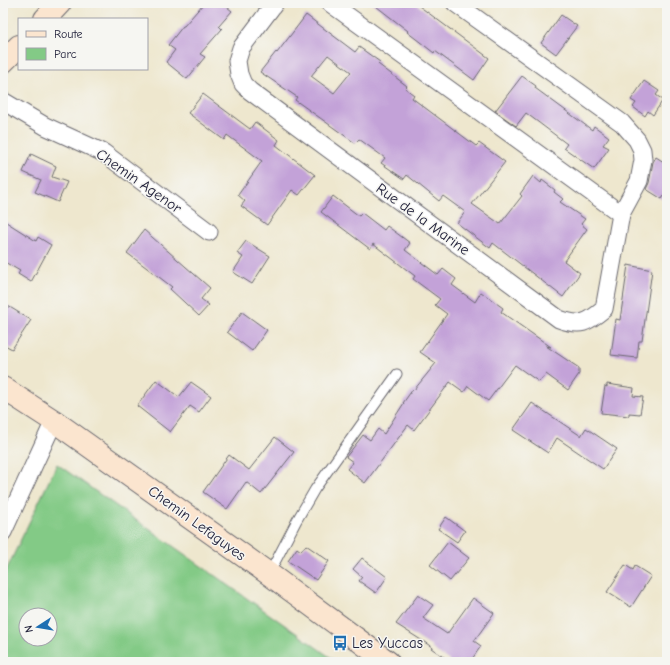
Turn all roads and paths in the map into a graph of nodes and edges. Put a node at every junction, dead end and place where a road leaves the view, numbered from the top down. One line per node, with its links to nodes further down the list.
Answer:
1 (60, 3): 5 (main road)
2 (330, 3): 9 (street)
3 (455, 3): 9 (street, Rue de la Marine)
4 (273, 4): 9 (street, Rue de la Marine)
5 (46, 18)
6 (18, 47): 7 (main road)
7 (3, 62)
8 (3, 101): 10 (street, Chemin Agenor)
9 (621, 214)
10 (209, 232)
11 (397, 374): 15 (lane)
12 (3, 388): 13 (main road, Chemin Lefaguyes)
13 (54, 421): 14 (street); 15 (main road, Chemin Lefaguyes)
14 (3, 532)
15 (269, 574): 16 (main road, Chemin Lefaguyes)
16 (388, 662)

